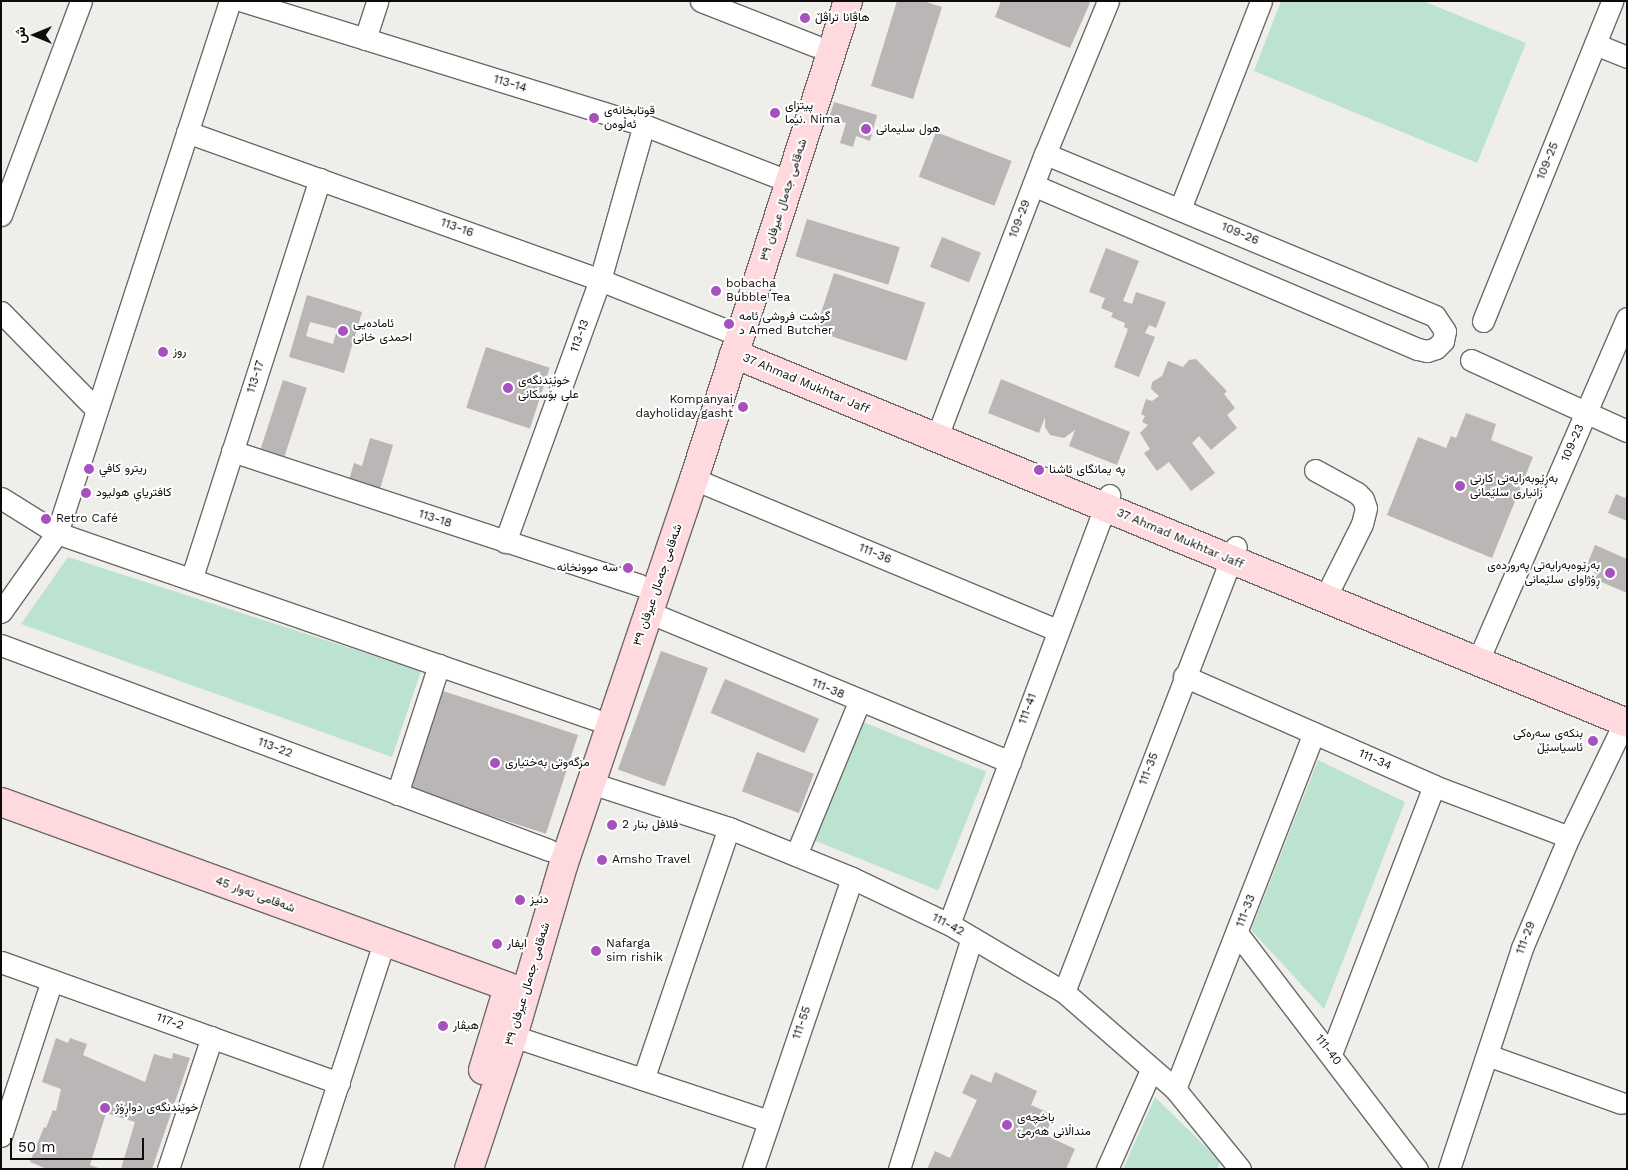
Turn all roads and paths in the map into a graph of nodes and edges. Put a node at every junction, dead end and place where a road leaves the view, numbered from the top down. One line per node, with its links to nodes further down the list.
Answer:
1 (81, 1): 22 (street)
2 (230, 1): 16 (street)
3 (243, 1): 11 (street, 113-14)
4 (377, 1): 11 (street)
5 (701, 1): 13 (street)
6 (830, 1): 13 (main road, شەقامی جەمال عیرفان ٣٩)
7 (848, 1): 27 (main road, شەقامی جەمال عیرفان ٣٩)
8 (1108, 1): 17 (street, 109-29)
9 (1261, 1): 21 (street)
10 (1612, 1): 12 (street, 109-25)
11 (364, 40): 15 (street, 113-14)
12 (1595, 44): 14 (street); 26 (street, 109-25)
13 (816, 46): 18 (main road, شەقامی جەمال عیرفان ٣٩)
14 (1627, 57)
15 (644, 125): 18 (street, 113-14); 23 (street, 113-13)
16 (187, 132): 19 (street, 113-16); 29 (street)
17 (1045, 154): 20 (street, 109-29); 21 (street, 109-26)
18 (775, 176): 27 (main road, شەقامی جەمال عیرفان ٣٩)
19 (320, 179): 23 (street, 113-16); 33 (street, 113-17)
20 (1033, 184): 21 (street, 109-26); 32 (street, 109-29)
21 (1180, 209)
22 (1, 215)
23 (600, 280): 27 (street, 113-16); 39 (street, 113-13)
24 (1, 312): 29 (street)
25 (1627, 318): 30 (street, 109-23)
26 (1483, 321)
27 (733, 341): 32 (main road, 37 Ahmad Mukhtar Jaff); 35 (main road, شەقامی جەمال عیرفان ٣٩); 42 (main road, شەقامی جەمال عیرفان ٣٩)
28 (1471, 360): 30 (street)
29 (97, 410): 38 (street)
30 (1586, 413): 31 (street); 48 (street, 109-23)
31 (1627, 431)
32 (938, 432): 37 (main road, 37 Ahmad Mukhtar Jaff)
33 (232, 451): 39 (street, 113-18); 41 (street, 113-17)
34 (1315, 470): 43 (street)
35 (694, 479): 45 (main road, شەقامی جەمال عیرفان ٣٩); 46 (street, 111-36)
36 (1, 498): 38 (street)
37 (1107, 501): 40 (main road, 37 Ahmad Mukhtar Jaff); 46 (street, 111-41)
38 (57, 533): 44 (street); 49 (street)
39 (505, 542): 42 (street, 113-18)
40 (1233, 553): 43 (main road, 37 Ahmad Mukhtar Jaff); 50 (street, 111-35); 52 (main road, 37 Ahmad Mukhtar Jaff)
41 (193, 574)
42 (640, 585): 53 (main road, شەقامی جەمال عیرفان ٣٩)
43 (1331, 586): 48 (main road, 37 Ahmad Mukhtar Jaff)
44 (1, 612)
45 (648, 612): 51 (street, 111-38); 56 (main road, شەقامی جەمال عیرفان ٣٩)
46 (1056, 630): 55 (street, 111-41)
47 (1, 645): 58 (street, 113-22)
48 (1483, 650): 52 (main road, 37 Ahmad Mukhtar Jaff)
49 (438, 665): 53 (street); 58 (street)
50 (1184, 676): 54 (street, 111-34); 72 (street, 111-35)
51 (859, 702): 55 (street, 111-38); 63 (street)
52 (1626, 717): 61 (street, 111-29)
53 (594, 719): 62 (main road, شەقامی جەمال عیرفان ٣٩)
54 (1314, 733): 57 (street, 111-34); 66 (street, 111-33)
55 (1010, 762): 65 (street, 111-41)
56 (591, 783): 60 (street, 111-42); 73 (main road, شەقامی جەمال عیرفان ٣٩)
57 (1434, 786): 61 (street, 111-34); 75 (street)
58 (397, 794): 62 (street, 113-22)
59 (1, 802): 68 (main road, شەقامی تەوار 45)
60 (729, 828): 63 (street, 111-42); 78 (street)
61 (1569, 836): 76 (street, 111-29)
62 (549, 850): 71 (main road, شەقامی جەمال عیرفان ٣٩)
63 (796, 855): 64 (street, 111-42)
64 (852, 878): 65 (street, 111-42); 82 (street, 111-55)
65 (949, 924): 67 (street, 111-42)
66 (1237, 933): 75 (street, 111-40); 80 (street, 111-33)
67 (972, 938): 72 (street, 111-42); 89 (street)
68 (384, 942): 71 (main road, شەقامی تەوار 45); 79 (street)
69 (1, 962): 70 (street, 117-2)
70 (52, 980): 74 (street, 117-2); 83 (street)
71 (509, 987): 85 (main road, شەقامی جەمال عیرفان ٣٩)
72 (1064, 992): 77 (street, 111-42)
73 (513, 1036): 78 (street); 85 (main road, شەقامی جەمال عیرفان ٣٩)
74 (212, 1037): 79 (street, 117-2); 86 (street)
75 (1331, 1054): 91 (street, 111-40)
76 (1486, 1055): 81 (street); 92 (street, 111-29)
77 (1151, 1070): 80 (street, 111-42); 90 (street)
78 (644, 1078): 82 (street)
79 (339, 1083): 87 (street)
80 (1175, 1089): 84 (street, 111-42)
81 (1621, 1103)
82 (768, 1121): 88 (street, 111-55)
83 (1, 1136)
84 (1237, 1167)
85 (467, 1168)
86 (168, 1169)
87 (310, 1169)
88 (753, 1169)
89 (899, 1169)
90 (1107, 1169)
91 (1417, 1169)
92 (1449, 1169)

